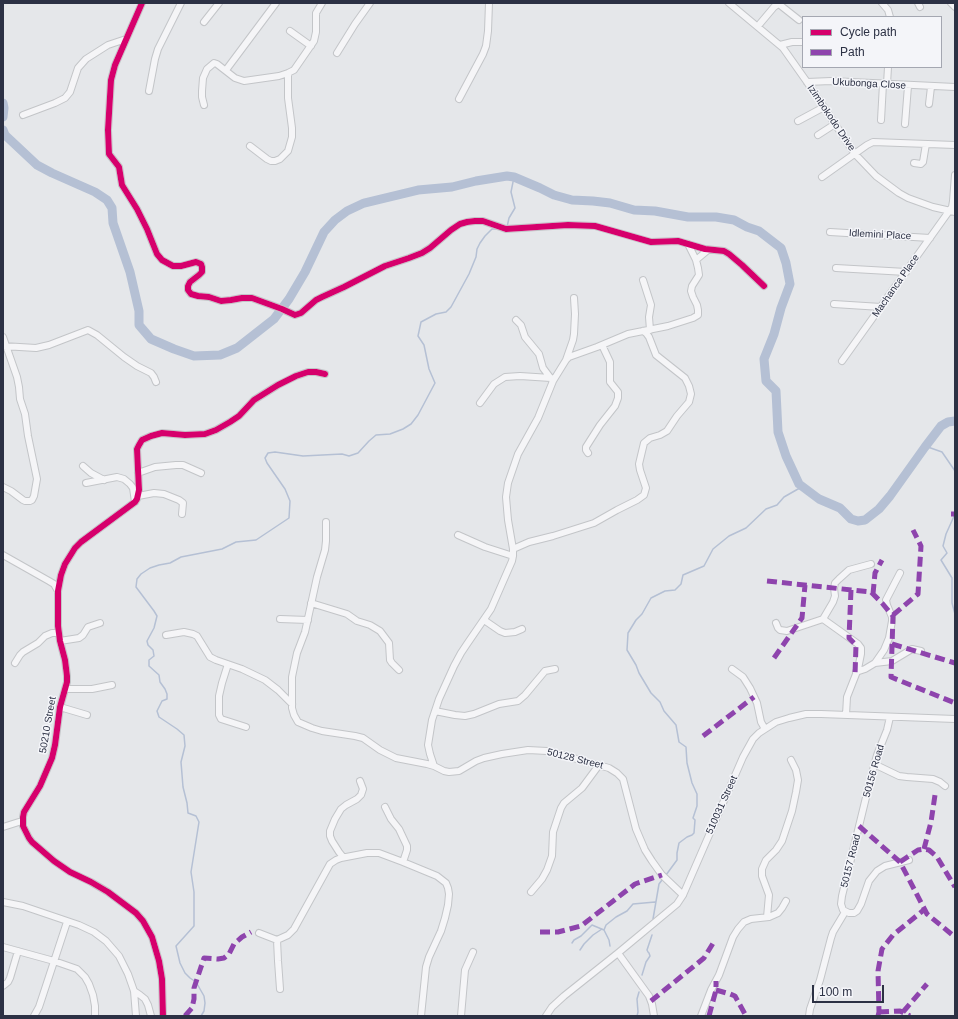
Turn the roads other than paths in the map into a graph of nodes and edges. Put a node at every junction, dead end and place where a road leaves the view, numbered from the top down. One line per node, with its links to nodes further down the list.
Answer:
1 (142, 3): 17 (street)
2 (181, 3): 30 (street)
3 (219, 3): 14 (street)
4 (276, 3): 23 (street)
5 (322, 3): 20 (street)
6 (370, 3): 21 (street)
7 (489, 3): 31 (street)
8 (730, 3): 15 (street, Izimbokodo Drive)
9 (882, 3): 12 (street)
10 (951, 3): 11 (street)
11 (955, 7)
12 (890, 16)
13 (800, 20): 15 (street)
14 (204, 22)
15 (758, 26): 19 (street, Izimbokodo Drive)
16 (290, 31): 20 (street)
17 (126, 39): 35 (street); 51 (street)
18 (802, 42): 19 (street)
19 (780, 45): 25 (street, Izimbokodo Drive)
20 (311, 46): 24 (street)
21 (336, 53)
22 (888, 68): 26 (street)
23 (226, 70): 24 (street); 33 (street)
24 (288, 73): 43 (street)
25 (807, 82): 26 (street, Ukubonga Close); 34 (street, Izimbokodo Drive)
26 (885, 84): 27 (street, Ukubonga Close); 36 (street)
27 (908, 86): 28 (street, Ukubonga Close); 39 (street)
28 (930, 87): 29 (street, Ukubonga Close); 32 (street)
29 (955, 87)
30 (149, 92)
31 (459, 99)
32 (930, 104)
33 (204, 105)
34 (824, 107): 37 (street); 38 (street, Izimbokodo Drive)
35 (23, 115)
36 (881, 120)
37 (798, 122)
38 (835, 124): 40 (street); 44 (street, Izimbokodo Drive)
39 (905, 124)
40 (818, 135)
41 (926, 144): 42 (street); 44 (street); 45 (street)
42 (955, 145)
43 (250, 146)
44 (856, 154): 47 (street); 48 (street, Izimbokodo Drive)
45 (914, 164)
46 (955, 175): 48 (street)
47 (822, 177)
48 (952, 212): 50 (street, Machanca Place)
49 (830, 232): 50 (street, Idlemini Place)
50 (930, 238): 55 (street, Machanca Place)
51 (688, 244): 52 (street); 53 (street)
52 (708, 250): 53 (street); 57 (street)
53 (696, 260): 62 (street)
54 (836, 268): 55 (street)
55 (906, 272): 60 (street, Machanca Place)
56 (642, 280): 62 (street)
57 (764, 286)
58 (574, 298): 67 (street)
59 (834, 304): 60 (street)
60 (881, 307): 68 (street, Machanca Place)
61 (516, 320): 70 (street)
62 (650, 330): 63 (street)
63 (643, 331): 65 (street); 84 (street)
64 (3, 337): 66 (street)
65 (602, 345): 67 (street); 73 (street)
66 (5, 346): 71 (street); 79 (street)
67 (566, 360): 70 (street)
68 (842, 362)
69 (325, 374): 75 (street)
70 (552, 380): 72 (street); 84 (street)
71 (156, 382)
72 (480, 403)
73 (588, 453)
74 (83, 466): 77 (street)
75 (138, 473): 76 (street); 80 (street)
76 (201, 473)
77 (104, 480): 78 (street); 80 (street)
78 (86, 483)
79 (3, 488)
80 (137, 499): 81 (street); 88 (street, 50210 Street)
81 (182, 514)
82 (326, 522): 89 (street, 50128 Street)
83 (458, 535): 84 (street)
84 (513, 552): 93 (street)
85 (3, 555): 88 (street)
86 (870, 564): 91 (street)
87 (900, 573): 102 (street)
88 (58, 591): 97 (street, 50210 Street)
89 (311, 603): 92 (street, 50128 Street); 106 (street)
90 (280, 619): 92 (street)
91 (823, 619): 95 (street); 107 (street)
92 (308, 620): 110 (street, 50128 Street)
93 (484, 620): 96 (street); 112 (street)
94 (100, 623): 99 (street)
95 (776, 623)
96 (522, 629)
97 (58, 633): 99 (street, 50210 Street); 101 (street)
98 (166, 635): 103 (street)
99 (60, 641): 109 (street, 50210 Street)
100 (921, 651): 102 (street)
101 (15, 663)
102 (875, 663): 107 (street)
103 (228, 664): 110 (street); 117 (street)
104 (554, 669): 112 (street)
105 (732, 669): 118 (street)
106 (399, 670)
107 (856, 672): 114 (street)
108 (112, 685): 109 (street)
109 (65, 689): 111 (street, 50210 Street)
110 (292, 704): 122 (street, 50128 Street)
111 (60, 707): 113 (street); 126 (street, 50210 Street)
112 (435, 711): 122 (street)
113 (87, 715)
114 (846, 715): 115 (street, 510031 Street); 118 (street, 510031 Street)
115 (890, 717): 116 (street, 510031 Street); 120 (street, 50156 Road)
116 (955, 719)
117 (246, 727)
118 (765, 729): 133 (street, 510031 Street)
119 (792, 760): 137 (street)
120 (874, 764): 124 (street); 127 (street, 50156 Road)
121 (599, 765): 122 (street, 50128 Street); 132 (street); 133 (street, 50128 Street)
122 (434, 766)
123 (360, 782): 129 (street)
124 (945, 786)
125 (385, 807): 131 (street)
126 (22, 821): 128 (street); 153 (street)
127 (859, 826): 136 (street, 50157 Road)
128 (3, 828)
129 (343, 857): 131 (street); 140 (street)
130 (909, 860): 136 (street)
131 (403, 862): 154 (street)
132 (531, 892)
133 (683, 895): 144 (street, 510031 Street)
134 (786, 901): 137 (street)
135 (3, 902): 138 (street)
136 (845, 912): 159 (street)
137 (767, 917): 158 (street)
138 (67, 922): 145 (street); 148 (street)
139 (258, 933): 140 (street)
140 (277, 940): 147 (street)
141 (3, 947): 142 (street)
142 (18, 951): 145 (street); 146 (street)
143 (472, 952): 155 (street)
144 (618, 953): 156 (street, 510031 Street); 157 (street)
145 (54, 961): 149 (street); 150 (street)
146 (3, 986)
147 (280, 989)
148 (134, 991): 151 (street); 152 (street)
149 (34, 1016)
150 (95, 1016)
151 (136, 1016)
152 (151, 1016)
153 (163, 1016)
154 (421, 1016)
155 (461, 1016)
156 (546, 1016)
157 (654, 1016)
158 (700, 1016)
159 (809, 1016)

